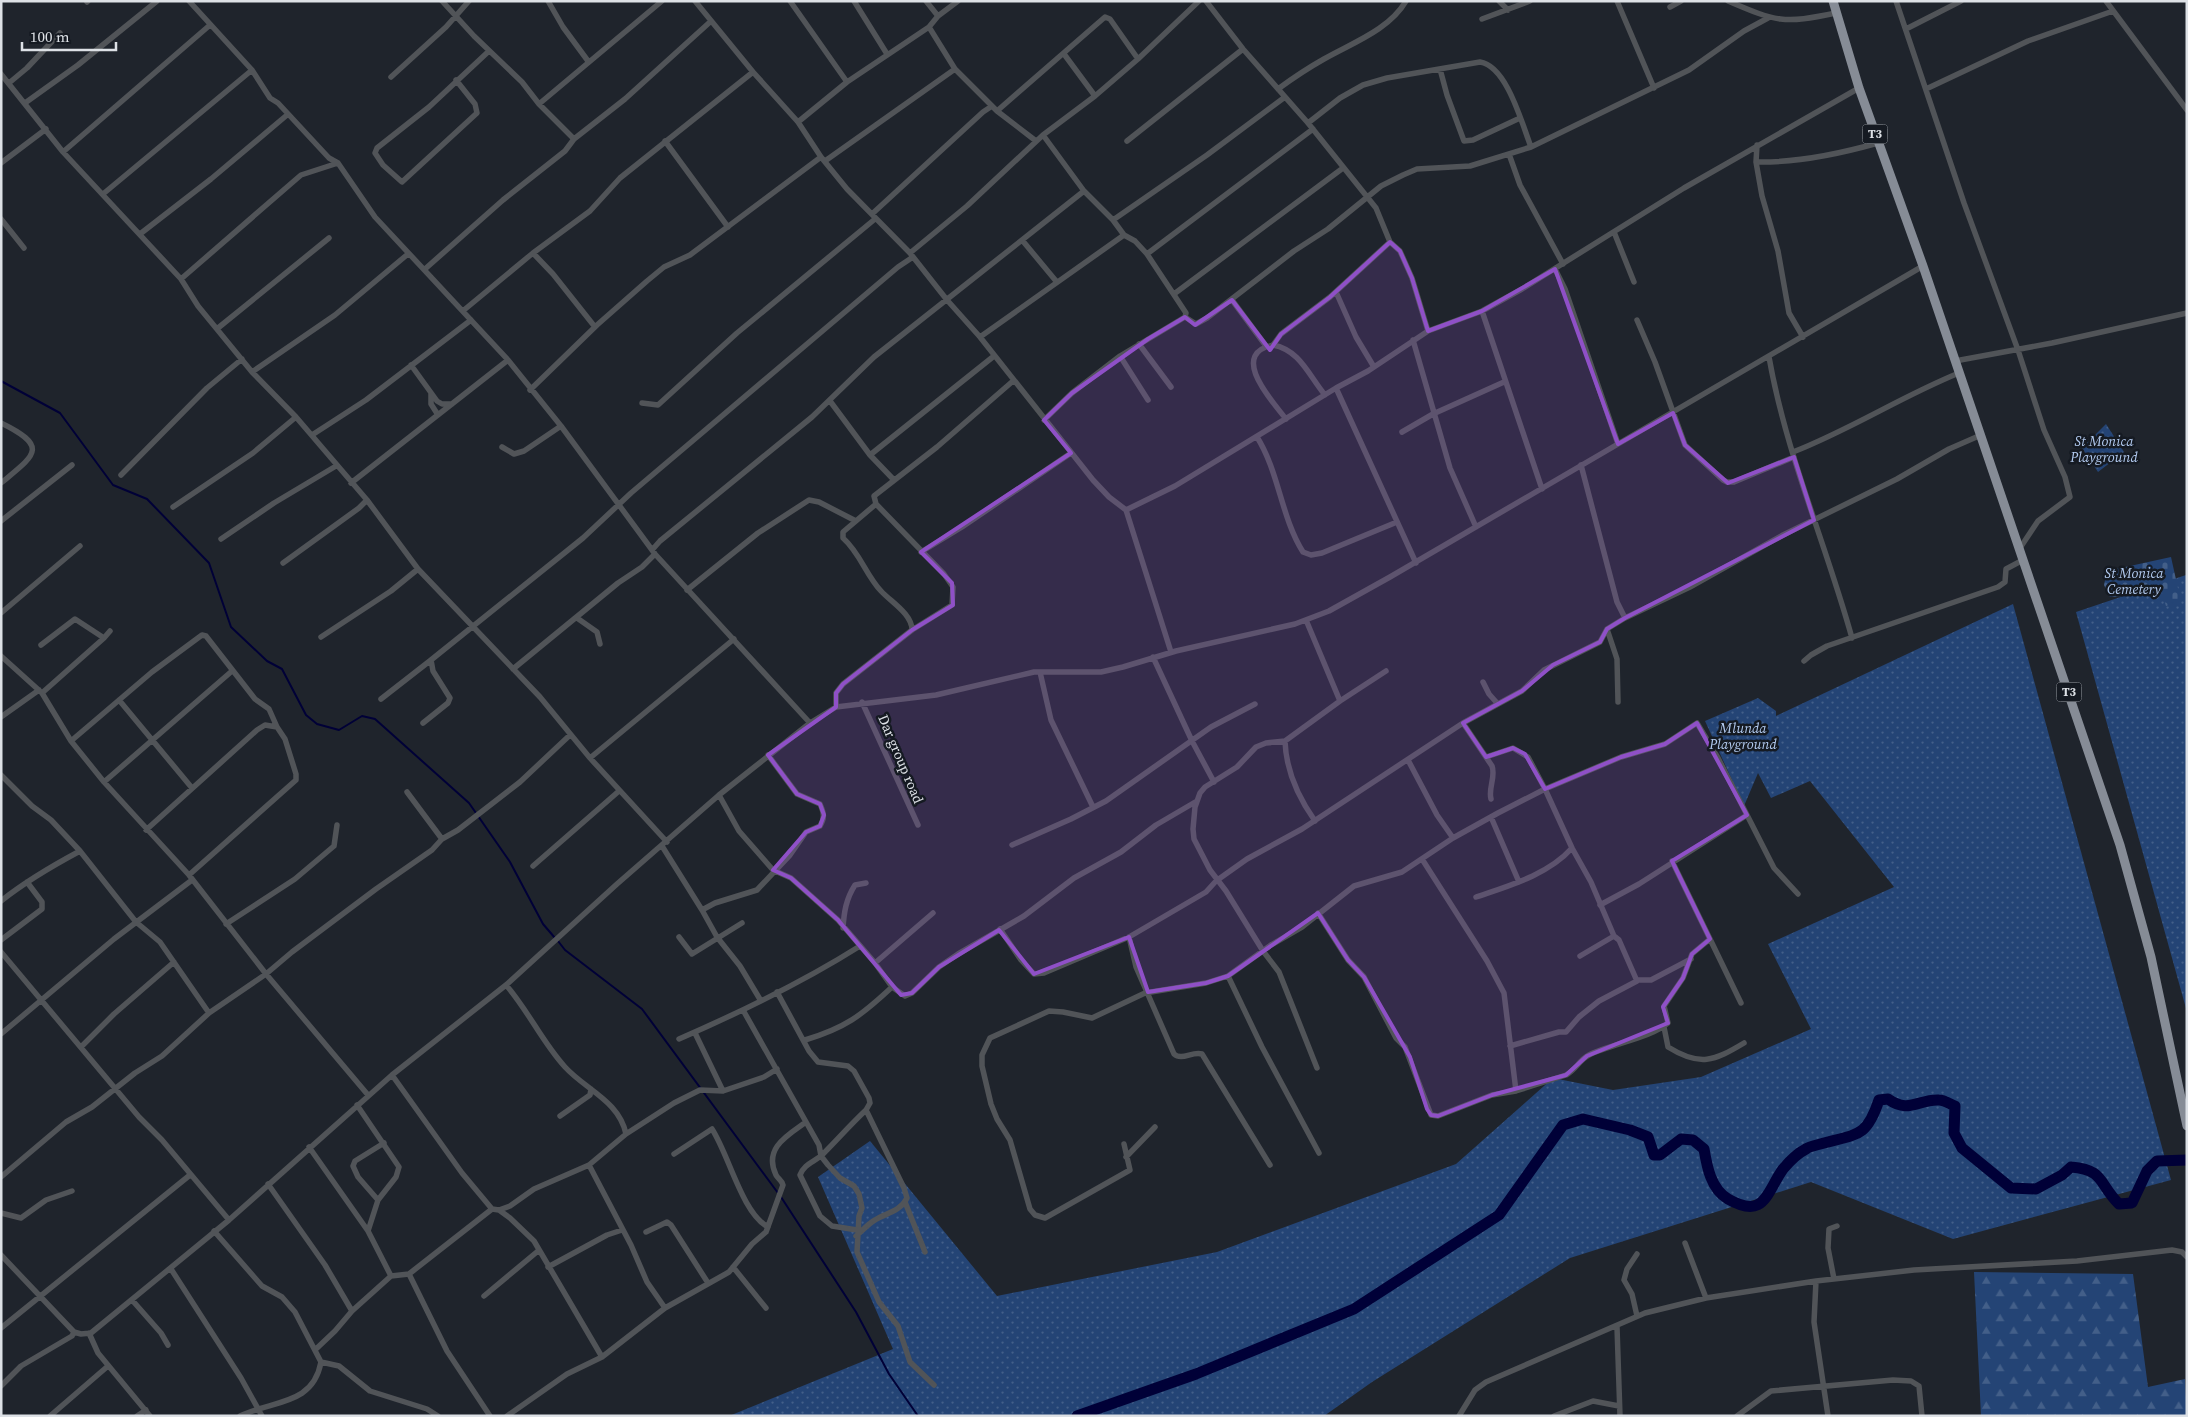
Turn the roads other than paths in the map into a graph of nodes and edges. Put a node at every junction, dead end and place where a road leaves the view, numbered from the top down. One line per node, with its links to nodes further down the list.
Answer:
1 (157, 1): 59 (street)
2 (189, 1): 33 (street)
3 (442, 1): 29 (street)
4 (469, 1): 29 (street)
5 (548, 1): 42 (street)
6 (662, 1): 42 (street)
7 (694, 1): 32 (street)
8 (790, 1): 51 (street)
9 (854, 1): 39 (street)
10 (926, 1): 28 (street)
11 (958, 1): 28 (street)
12 (1198, 1): 41 (street)
13 (1206, 1): 37 (street)
14 (1406, 1): 55 (street)
15 (1499, 1): 25 (street)
16 (1530, 1): 25 (street)
17 (1617, 1): 53 (street)
18 (1681, 1): 24 (street)
19 (1728, 1): 30 (street)
20 (1833, 1): 27 (highway, T3)
21 (1896, 1): 35 (street)
22 (1961, 1): 35 (street)
23 (2106, 1): 26 (street)
24 (1670, 7)
25 (1508, 10): 31 (street)
26 (2113, 11): 56 (street); 62 (street)
27 (1836, 13): 30 (street); 54 (highway, T3)
28 (938, 16): 34 (street)
29 (456, 17): 38 (street); 48 (street)
30 (1768, 18): 53 (street)
31 (1482, 19)
32 (710, 22): 46 (street); 70 (street)
33 (210, 25): 45 (street); 77 (street)
34 (929, 27): 39 (street); 43 (street)
35 (1906, 29): 56 (street)
36 (60, 33): 50 (street)
37 (1243, 49): 55 (street); 73 (street)
38 (488, 51): 49 (street); 60 (street)
39 (887, 54): 51 (street)
40 (1064, 54): 41 (street); 57 (street); 61 (street)
41 (1138, 59): 57 (street)
42 (588, 61): 60 (street)
43 (955, 68): 61 (street); 79 (street)
44 (1440, 69): 64 (street); 64 (street); 66 (street)
45 (252, 70): 63 (street); 85 (street)
46 (753, 72): 65 (street); 71 (street)
47 (1, 74): 50 (street)
48 (390, 77)
49 (456, 80): 49 (street)
50 (8, 82): 52 (street); 59 (street)
51 (847, 82): 65 (street)
52 (1, 85)
53 (1654, 88): 76 (street)
54 (1859, 88): 74 (highway, T3); 75 (street)
55 (1278, 89): 58 (street)
56 (1926, 89): 128 (street)
57 (1095, 96): 69 (street)
58 (1285, 97): 66 (street); 89 (street)
59 (26, 103): 67 (street)
60 (539, 104): 70 (street)
61 (995, 109): 72 (street); 87 (street)
62 (2187, 110)
63 (287, 115): 82 (street); 92 (street)
64 (1520, 118): 76 (street)
65 (798, 122): 79 (street)
66 (1308, 123): 68 (street)
67 (46, 128): 77 (street); 81 (street)
68 (1312, 129): 83 (street); 100 (street)
69 (1043, 135): 72 (street); 84 (street)
70 (574, 139): 104 (street)
71 (665, 141): 90 (street); 99 (street)
72 (1036, 141): 101 (street)
73 (1127, 141)
74 (1878, 143): 80 (street); 103 (highway, T3)
75 (1757, 145): 80 (street); 91 (street)
76 (1531, 147): 78 (street)
77 (63, 152): 85 (street)
78 (1509, 154): 86 (street); 102 (street)
79 (823, 159): 87 (street); 90 (street)
80 (1756, 162): 123 (street)
81 (1, 163)
82 (338, 163): 98 (street); 106 (street)
83 (1343, 168): 86 (street); 110 (street)
84 (1084, 191): 89 (street); 95 (street)
85 (103, 194): 92 (street)
86 (1368, 198): 96 (street); 112 (street)
87 (874, 216): 101 (street); 148 (street)
88 (1, 220): 97 (street)
89 (1114, 220): 93 (street)
90 (728, 227): 119 (street)
91 (1614, 232): 102 (street); 108 (street)
92 (140, 234): 106 (street)
93 (1124, 235): 100 (street); 107 (street)
94 (329, 238): 120 (street)
95 (1022, 240): 107 (street); 111 (street)
96 (1390, 242): 109 (street); 121 (street)
97 (24, 248)
98 (408, 254): 104 (street); 137 (street)
99 (533, 254): 113 (street); 119 (street)
100 (1148, 254): 110 (street)
101 (912, 255): 111 (street); 177 (street)
102 (1563, 264): 105 (street)
103 (1922, 266): 123 (street); 134 (highway, T3)
104 (425, 269): 113 (street)
105 (1555, 269): 114 (street); 162 (street)
106 (181, 278): 120 (street)
107 (1056, 281): 122 (street)
108 (1634, 282)
109 (1336, 292): 126 (street); 136 (street)
110 (1174, 294): 116 (street)
111 (947, 300): 122 (street); 147 (street)
112 (1232, 300): 116 (street); 127 (street)
113 (464, 310): 117 (street)
114 (1482, 311): 121 (street); 140 (street)
115 (2187, 313): 128 (street)
116 (1185, 317): 125 (street)
117 (471, 320): 133 (street); 135 (street)
118 (1638, 320): 150 (street)
119 (595, 327): 143 (street)
120 (218, 328): 132 (street)
121 (1428, 330): 124 (street)
122 (980, 337): 129 (street)
123 (1803, 337): 131 (street)
124 (1412, 340): 136 (street); 151 (street)
125 (1139, 344): 130 (street); 141 (street)
126 (1274, 345): 127 (street); 145 (street)
127 (1266, 346): 154 (street)
128 (2018, 350): 134 (street); 187 (street)
129 (994, 356): 139 (street); 166 (street)
130 (1120, 356): 146 (street); 155 (street)
131 (1769, 357): 150 (street); 165 (street)
132 (242, 359): 137 (street); 170 (street)
133 (508, 360): 143 (street); 149 (street)
134 (1955, 362): 138 (highway, T3)
135 (411, 365): 144 (street); 159 (street)
136 (1374, 368): 142 (street)
137 (252, 372): 153 (street)
138 (1959, 373): 160 (highway, T3); 165 (street)
139 (1013, 381): 155 (street); 171 (street)
140 (1504, 382): 151 (street); 174 (street)
141 (1171, 387)
142 (1336, 388): 145 (street); 183 (street)
143 (530, 390): 157 (street)
144 (431, 393): 149 (street); 152 (street)
145 (1324, 395): 154 (street)
146 (1148, 400)
147 (830, 401): 166 (street); 188 (street)
148 (642, 403)
149 (453, 404): 152 (street)
150 (1672, 413): 162 (street); 165 (street)
151 (1433, 414): 158 (street); 184 (street)
152 (438, 415): 173 (street)
153 (296, 417): 159 (street); 178 (street)
154 (1286, 419): 161 (street)
155 (1044, 420): 164 (street)
156 (1, 424): 172 (street)
157 (561, 426): 163 (street); 177 (street)
158 (1402, 432)
159 (312, 435): 169 (street)
160 (1981, 435): 181 (street); 187 (highway, T3)
161 (1257, 437): 179 (street); 183 (street)
162 (1618, 444): 168 (street)
163 (502, 448)
164 (1071, 452): 179 (street); 189 (street)
165 (1793, 454): 181 (street)
166 (870, 455): 171 (street)
167 (72, 465): 182 (street)
168 (1581, 465): 174 (street); 197 (street)
169 (336, 466): 173 (street); 185 (street)
170 (120, 476)
171 (894, 480): 176 (street)
172 (1, 483)
173 (351, 483): 175 (street)
174 (1542, 489): 184 (street)
175 (367, 500): 191 (street); 193 (street)
176 (876, 504): 180 (street); 189 (street)
177 (618, 505): 188 (street); 199 (street)
178 (173, 506)
179 (1126, 510): 209 (street)
180 (854, 520): 194 (street); 201 (street)
181 (1814, 520): 197 (street); 205 (street)
182 (1, 522)
183 (1397, 522): 192 (street)
184 (1476, 527): 192 (street)
185 (221, 539)
186 (80, 546): 195 (street)
187 (2020, 548): 190 (highway, T3)
188 (653, 552): 194 (street); 196 (street)
189 (921, 552): 201 (street)
190 (2024, 560): 205 (street); 331 (highway, T3)
191 (284, 563)
192 (1416, 563): 198 (street)
193 (418, 569): 199 (street); 203 (street)
194 (687, 590): 206 (street)
195 (1, 614)
196 (577, 618): 207 (street); 214 (street)
197 (1624, 618): 200 (street)
198 (1306, 620): 209 (street); 222 (street)
199 (472, 626): 212 (street); 214 (street)
200 (1607, 629): 224 (street); 226 (street)
201 (912, 630): 227 (street)
202 (110, 631): 204 (street)
203 (321, 637)
204 (104, 638): 208 (street); 219 (street)
205 (1852, 638): 213 (street)
206 (734, 639): 229 (street); 240 (street)
207 (600, 644)
208 (41, 645)
209 (1171, 652): 211 (street)
210 (1, 656): 219 (street)
211 (1153, 657): 217 (street); 236 (street)
212 (431, 660): 220 (street); 230 (street)
213 (1804, 661)
214 (514, 669): 233 (street)
215 (232, 671): 221 (street); 232 (street); 234 (street)
216 (1386, 671): 222 (street)
217 (1040, 672): 223 (street); 252 (street)
218 (1483, 682): 226 (street)
219 (41, 691): 228 (street); 235 (street)
220 (381, 699)
221 (119, 700): 234 (street); 235 (street)
222 (1340, 701): 237 (street)
223 (862, 702): 227 (street); 257 (street, Dar group road)
224 (1618, 702)
225 (1255, 704): 236 (street)
226 (1497, 704): 231 (street)
227 (836, 707): 229 (street)
228 (1, 717)
229 (810, 723): 238 (street)
230 (423, 724)
231 (1463, 724): 239 (street); 241 (street)
232 (277, 727): 245 (street); 269 (street)
233 (570, 735): 240 (street); 260 (street)
234 (150, 740): 243 (street); 245 (street)
235 (71, 741): 243 (street)
236 (1192, 741): 244 (street); 252 (street)
237 (1285, 741): 244 (street); 255 (street)
238 (768, 755): 249 (street); 268 (street)
239 (1486, 757): 246 (street); 250 (street)
240 (590, 758): 247 (street)
241 (1408, 760): 255 (street); 259 (street)
242 (1, 775): 264 (street)
243 (104, 782): 258 (street)
244 (1214, 782): 251 (street)
245 (192, 788): 258 (street)
246 (1545, 789): 253 (street); 254 (street); 263 (street)
247 (619, 791): 261 (street); 267 (street)
248 (407, 792): 260 (street)
249 (720, 795): 261 (street); 268 (street)
250 (1491, 800)
251 (1197, 801): 270 (street); 285 (street)
252 (1093, 807): 262 (street)
253 (1747, 815): 266 (street); 274 (street)
254 (1491, 817): 259 (street); 272 (street)
255 (1315, 821): 270 (street)
256 (337, 824): 283 (street)
257 (918, 825)
258 (146, 830): 269 (street)
259 (1453, 838): 265 (street)
260 (442, 839): 299 (street)
261 (665, 844): 278 (street); 302 (street)
262 (1012, 845)
263 (1572, 848): 272 (street); 277 (street)
264 (80, 851): 271 (street); 281 (street)
265 (1422, 860): 280 (street); 317 (street)
266 (1672, 861): 277 (street); 290 (street)
267 (533, 866)
268 (773, 870): 278 (street); 284 (street)
269 (190, 878): 281 (street); 283 (street)
270 (1216, 881): 289 (street); 294 (street)
271 (27, 882): 276 (street); 291 (street)
272 (1519, 882): 275 (street)
273 (866, 883): 284 (street)
274 (1798, 894)
275 (1476, 898)
276 (1, 901)
277 (1600, 905): 286 (street)
278 (702, 910): 288 (street)
279 (933, 912): 298 (street)
280 (1318, 912): 294 (street); 325 (street)
281 (136, 922): 297 (street); 306 (street)
282 (742, 923): 288 (street)
283 (226, 924): 299 (street)
284 (843, 928): 292 (street)
285 (1000, 929): 289 (street); 303 (street)
286 (1614, 936): 295 (street); 301 (street)
287 (679, 937): 288 (street)
288 (717, 937): 307 (street)
289 (1129, 937): 305 (street)
290 (1710, 939): 296 (street); 308 (street)
291 (1, 940)
292 (860, 946): 298 (street); 304 (street)
293 (1, 952): 306 (street)
294 (1263, 952): 300 (street); 319 (street)
295 (1580, 956)
296 (1691, 959): 301 (street); 311 (street)
297 (174, 962): 310 (street); 318 (street)
298 (875, 962): 303 (street)
299 (266, 974): 310 (street); 326 (street)
300 (1228, 976): 305 (street); 337 (street)
301 (1638, 980): 317 (street)
302 (506, 984): 321 (street); 322 (street)
303 (892, 987): 315 (street)
304 (777, 992): 307 (street); 315 (street)
305 (1148, 992): 340 (street); 342 (street)
306 (42, 1001): 313 (street); 318 (street)
307 (761, 1001): 309 (street)
308 (1741, 1003)
309 (743, 1010): 312 (street); 320 (street)
310 (209, 1013): 323 (street)
311 (1664, 1027): 316 (street); 325 (street)
312 (695, 1032): 314 (street); 324 (street)
313 (1, 1034)
314 (680, 1040)
315 (805, 1040): 328 (street)
316 (1744, 1043)
317 (1510, 1046): 325 (street)
318 (81, 1047): 323 (street)
319 (1317, 1068)
320 (778, 1069): 324 (street); 330 (street)
321 (392, 1075): 326 (street); 349 (street)
322 (591, 1089): 329 (street); 333 (street)
323 (116, 1090): 343 (street); 344 (street)
324 (723, 1091): 333 (street)
325 (1516, 1091)
326 (368, 1095): 327 (street)
327 (357, 1105): 334 (street); 336 (street)
328 (866, 1110): 339 (street); 348 (street)
329 (560, 1116)
330 (806, 1122): 339 (street); 353 (street)
331 (2187, 1126)
332 (1155, 1127): 340 (street)
333 (626, 1134): 341 (street)
334 (384, 1143): 347 (street); 347 (street)
335 (1124, 1144): 340 (street)
336 (309, 1147): 345 (street); 356 (street)
337 (1319, 1153)
338 (674, 1154): 353 (street)
339 (821, 1156): 358 (street); 358 (street)
340 (1126, 1157)
341 (589, 1164): 349 (street); 354 (street)
342 (1270, 1165)
343 (190, 1175): 351 (street); 374 (street)
344 (1, 1177)
345 (268, 1184): 351 (street); 379 (street)
346 (72, 1191): 350 (street)
347 (378, 1200): 356 (street)
348 (905, 1202): 358 (street); 361 (street)
349 (495, 1210): 360 (street); 368 (street)
350 (1, 1214)
351 (229, 1220): 355 (street)
352 (1837, 1226): 370 (street)
353 (768, 1227): 366 (street)
354 (622, 1230): 365 (street); 377 (street)
355 (214, 1231): 367 (street); 386 (street)
356 (368, 1231): 369 (street)
357 (646, 1232): 372 (street)
358 (857, 1233): 390 (street)
359 (1685, 1243): 375 (street)
360 (538, 1251): 365 (street); 373 (street)
361 (926, 1252)
362 (1637, 1254): 380 (street)
363 (1, 1256): 374 (street)
364 (2187, 1257): 370 (street)
365 (548, 1267): 387 (street)
366 (733, 1267): 372 (street); 378 (street)
367 (171, 1269): 376 (street); 394 (street)
368 (409, 1274): 369 (street); 402 (street)
369 (391, 1276): 379 (street)
370 (1834, 1279): 371 (street)
371 (1816, 1281): 375 (street); 392 (street)
372 (708, 1283): 377 (street)
373 (484, 1296)
374 (40, 1297): 382 (street); 383 (street)
375 (1706, 1298): 380 (street)
376 (132, 1300): 384 (street); 385 (street)
377 (665, 1308): 387 (street)
378 (766, 1308)
379 (352, 1311): 386 (street)
380 (1637, 1316): 381 (street)
381 (1617, 1327): 393 (street); 404 (street)
382 (1, 1328)
383 (74, 1332): 384 (street); 391 (street)
384 (88, 1334): 389 (street)
385 (168, 1345)
386 (316, 1349): 388 (street)
387 (602, 1357): 403 (street)
388 (321, 1362): 394 (street); 401 (street)
389 (108, 1366): 395 (street); 396 (street)
390 (934, 1385)
391 (1, 1386)
392 (1822, 1386): 407 (street); 408 (street); 409 (street)
393 (1619, 1406): 405 (street); 406 (street)
394 (258, 1409): 399 (street); 400 (street)
395 (146, 1410): 397 (street); 398 (street)
396 (50, 1416)
397 (137, 1416)
398 (150, 1416)
399 (240, 1416)
400 (262, 1416)
401 (438, 1416)
402 (490, 1416)
403 (507, 1416)
404 (1459, 1416)
405 (1554, 1416)
406 (1620, 1416)
407 (1737, 1416)
408 (1828, 1416)
409 (1922, 1416)

